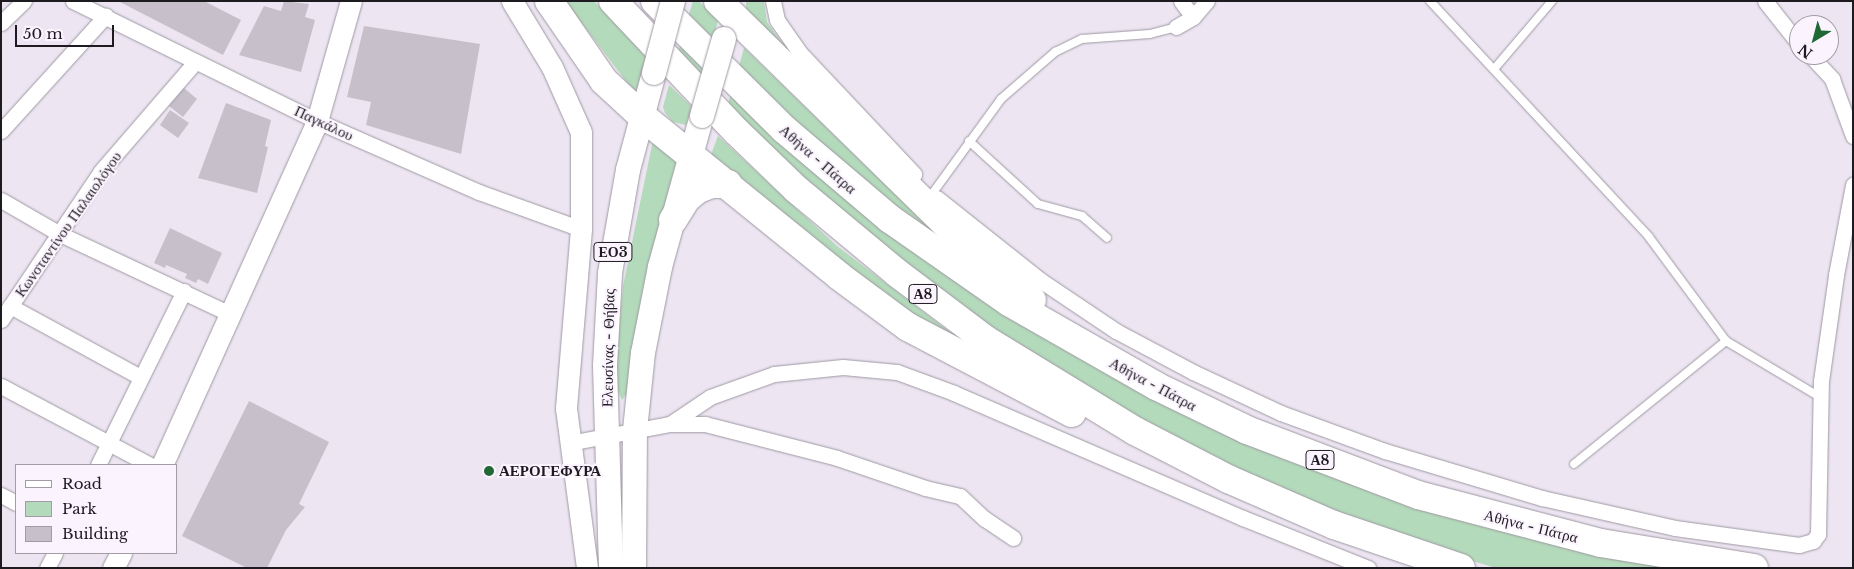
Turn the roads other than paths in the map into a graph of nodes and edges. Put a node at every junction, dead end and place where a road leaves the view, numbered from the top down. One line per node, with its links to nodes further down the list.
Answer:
1 (24, 1): 18 (street)
2 (73, 1): 16 (street, Παγκάλου)
3 (351, 1): 25 (street)
4 (512, 1): 35 (street)
5 (549, 1): 24 (highway)
6 (613, 1): 58 (highway, Α8)
7 (655, 1): 43 (highway, Αθήνα - Πάτρα / Α8)
8 (673, 1): 24 (main road, Ελευσίνας - Θήβας / ΕΟ3, bridge)
9 (773, 1): 32 (street)
10 (1181, 1): 17 (street)
11 (1207, 1): 17 (street)
12 (1430, 1): 23 (lane)
13 (1552, 1): 23 (lane)
14 (1766, 1): 20 (street)
15 (728, 5): 29 (main road, Ελευσίνας - Θήβας, bridge); 43 (highway)
16 (106, 15): 21 (street, Παγκάλου); 26 (street)
17 (1193, 17): 19 (street)
18 (1, 23)
19 (1176, 27): 28 (lane)
20 (1789, 31)
21 (195, 62): 25 (street, Παγκάλου); 36 (street, Κωνσταντίνου Παλαιολόγου)
22 (1819, 65): 27 (street)
23 (1494, 68): 42 (lane)
24 (643, 118): 29 (highway); 49 (main road, Ελευσίνας - Θήβας / ΕΟ3)
25 (317, 121): 35 (street, Παγκάλου); 40 (street)
26 (1, 131)
27 (1853, 136)
28 (969, 140): 32 (lane); 37 (lane)
29 (691, 155): 30 (highway); 34 (main road, Ελευσίνας - Θήβας)
30 (728, 184): 34 (highway); 58 (highway)
31 (1853, 185): 46 (street)
32 (932, 194): 46 (street)
33 (1, 200): 36 (street)
34 (673, 220): 48 (main road, Ελευσίνας - Θήβας)
35 (581, 229): 50 (street)
36 (60, 234): 38 (street); 39 (street, Κωνσταντίνου Παλαιολόγου)
37 (1107, 238)
38 (184, 290): 40 (street); 44 (street)
39 (10, 306): 41 (street, Κωνσταντίνου Παλαιολόγου); 44 (street)
40 (230, 314): 54 (street)
41 (1, 320)
42 (1726, 341): 46 (lane); 55 (lane)
43 (1112, 362): 69 (highway, Αθήνα - Πάτρα / Α8)
44 (140, 377): 51 (street)
45 (1, 386): 51 (street)
46 (1820, 397)
47 (670, 424): 48 (street); 59 (street); 67 (street)
48 (635, 430): 49 (street); 66 (main road, Ελευσίνας - Θήβας)
49 (607, 436): 50 (street); 65 (main road, Ελευσίνας - Θήβας / ΕΟ3)
50 (569, 443): 64 (street)
51 (108, 444): 52 (street); 53 (street)
52 (98, 464)
53 (148, 464)
54 (162, 464)
55 (1574, 464)
56 (1, 495): 57 (street)
57 (15, 502)
58 (1291, 509): 68 (highway, Α8)
59 (1013, 538)
60 (55, 554): 62 (street)
61 (120, 554): 63 (street)
62 (47, 568)
63 (113, 568)
64 (587, 568)
65 (611, 568)
66 (634, 568)
67 (1368, 568)
68 (1461, 568)
69 (1754, 568)

